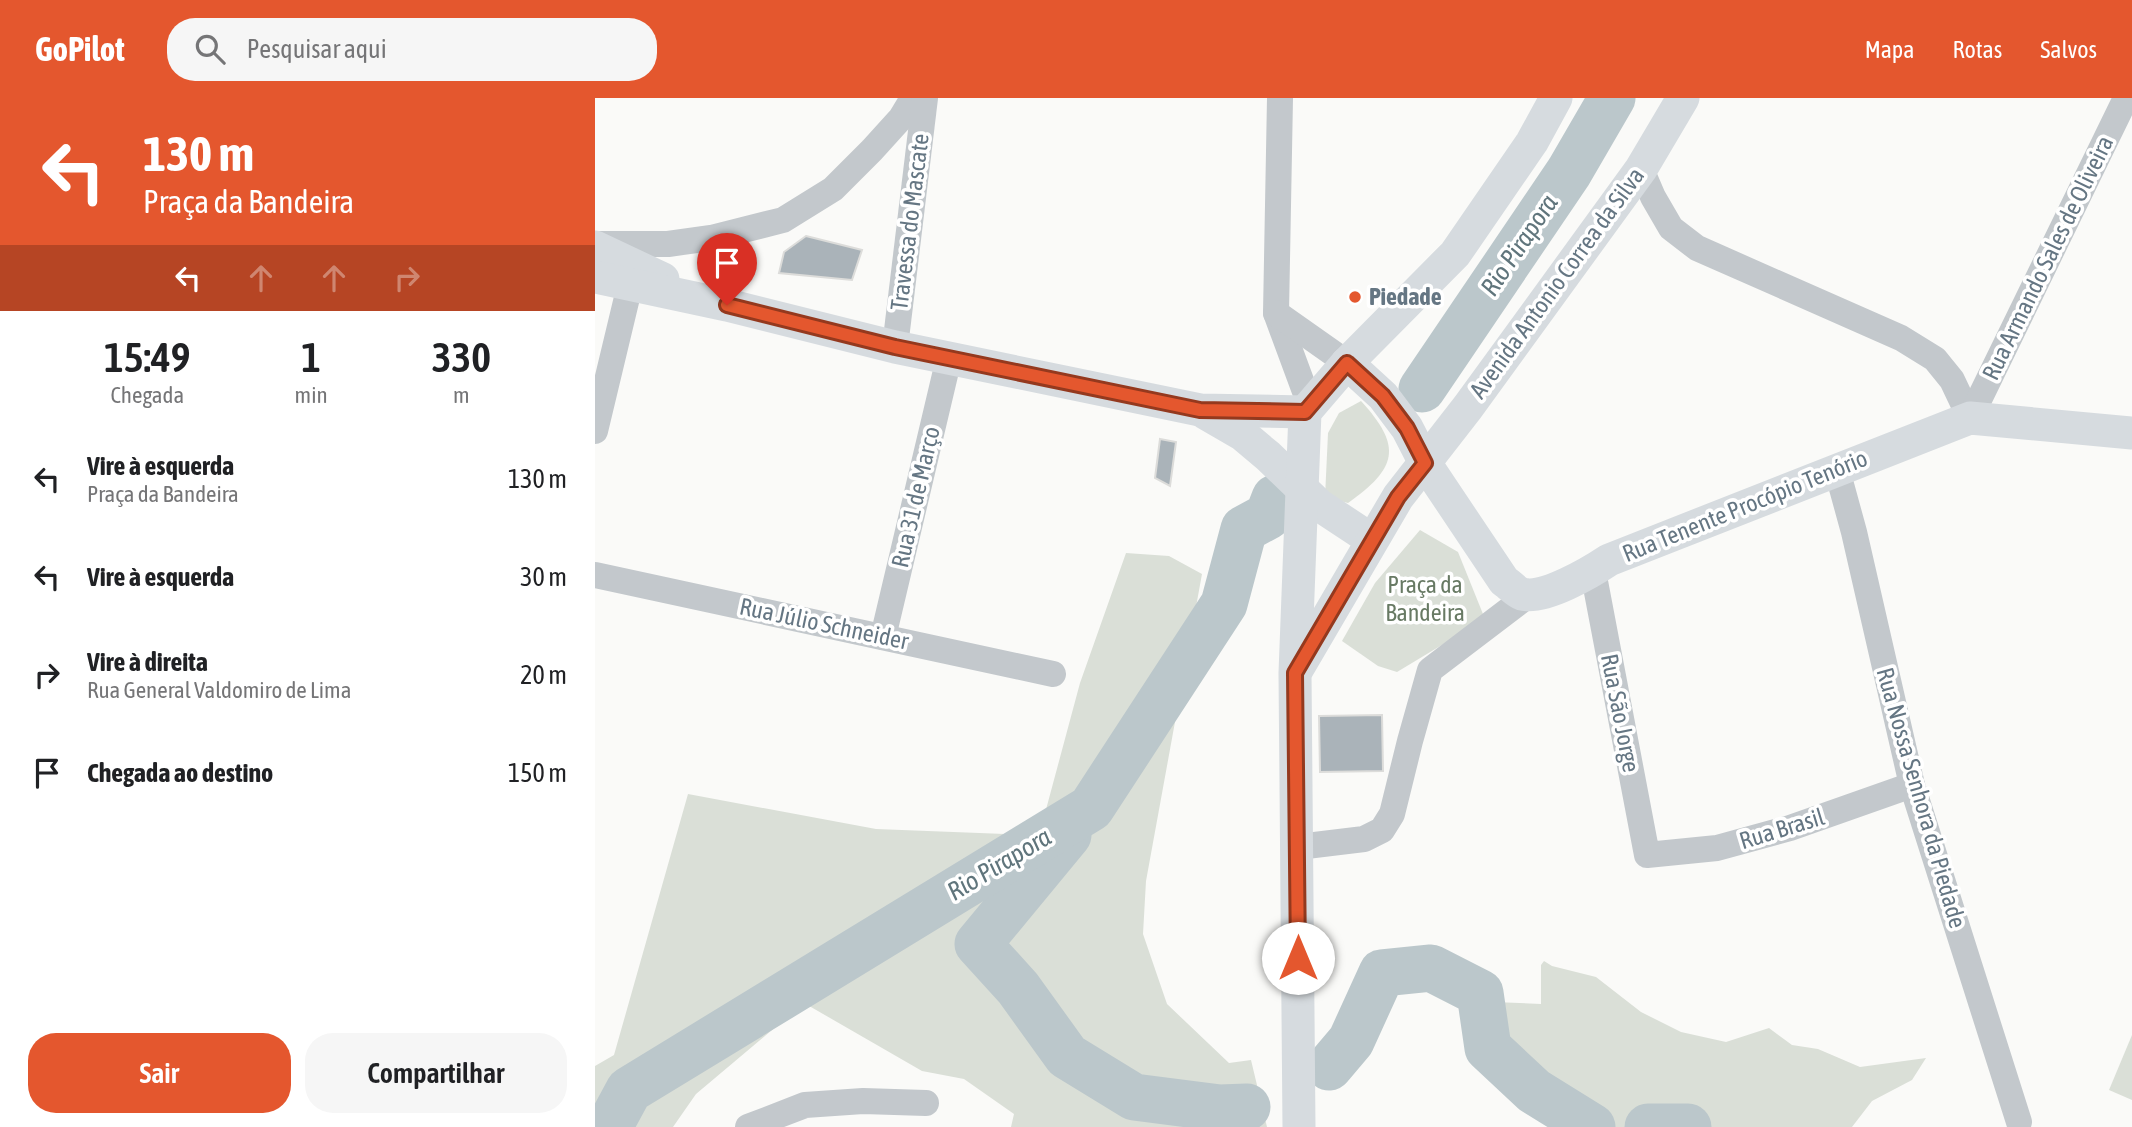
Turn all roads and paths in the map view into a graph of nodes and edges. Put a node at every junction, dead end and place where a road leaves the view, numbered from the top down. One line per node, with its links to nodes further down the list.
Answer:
1 (913, 98): 8 (street)
2 (925, 98): 13 (street, Travessa do Mascate)
3 (1276, 98): 12 (street)
4 (1556, 98): 15 (main road)
5 (1683, 98): 7 (main road, Avenida Antonio Correa da Silva)
6 (2126, 98): 18 (street, Rua Armando Sales de Oliveira)
7 (1641, 169): 18 (street); 21 (main road, Avenida Antonio Correa da Silva)
8 (595, 246): 11 (main road)
9 (595, 277): 10 (main road)
10 (630, 285): 11 (main road); 19 (street)
11 (727, 305): 13 (main road)
12 (1276, 313): 15 (street); 16 (street)
13 (895, 347): 14 (main road)
14 (949, 358): 17 (main road); 28 (street, Rua 31 de Março)
15 (1347, 363): 16 (main road); 21 (main road)
16 (1308, 409): 17 (main road); 23 (main road)
17 (1200, 410): 23 (main road)
18 (1969, 418): 20 (main road); 22 (main road, Rua Tenente Procópio Tenório)
19 (595, 431)
20 (2132, 433)
21 (1425, 463): 24 (main road); 27 (main road)
22 (1837, 470): 25 (main road, Rua Tenente Procópio Tenório); 31 (street, Rua Nossa Senhora da Piedade)
23 (1301, 489): 24 (main road); 29 (main road)
24 (1372, 540): 29 (main road)
25 (1593, 571): 27 (main road, Rua Tenente Procópio Tenório); 33 (street, Rua São Jorge)
26 (595, 575): 28 (street, Rua Júlio Schneider)
27 (1527, 593): 32 (street)
28 (883, 637): 30 (street, Rua Júlio Schneider)
29 (1295, 673): 32 (main road)
30 (1053, 674)
31 (1912, 785): 33 (street, Rua Brasil); 35 (street, Rua Nossa Senhora da Piedade)
32 (1298, 847): 37 (main road)
33 (1647, 855)
34 (926, 1103): 36 (street)
35 (2019, 1122)
36 (748, 1127)
37 (1299, 1127)

